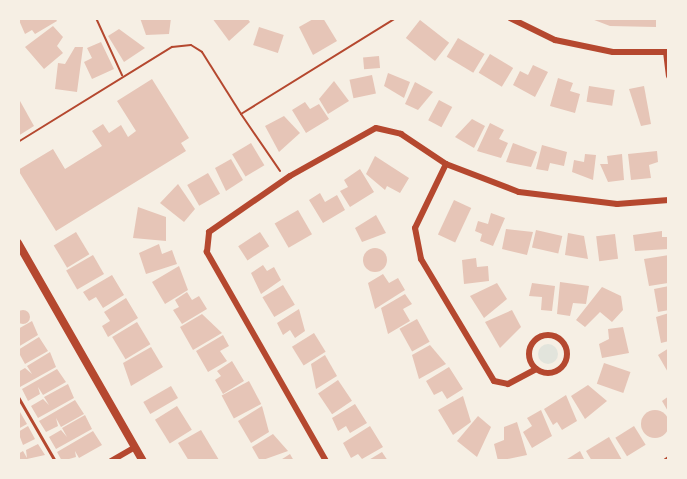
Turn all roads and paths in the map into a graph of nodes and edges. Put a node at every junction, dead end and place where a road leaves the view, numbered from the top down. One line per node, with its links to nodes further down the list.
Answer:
1 (96, 18): 6 (path)
2 (396, 18): 8 (path)
3 (510, 18): 4 (street)
4 (520, 20): 5 (street)
5 (667, 52): 7 (street)
6 (122, 75): 8 (path); 9 (path)
7 (669, 76)
8 (241, 114): 11 (path)
9 (18, 142)
10 (446, 164): 12 (street); 14 (street); 20 (street)
11 (280, 171)
12 (669, 200)
13 (18, 243): 16 (street)
14 (536, 369): 14 (street)
15 (18, 397): 17 (lane)
16 (135, 447): 18 (street); 19 (street)
17 (55, 461)
18 (111, 461)
19 (143, 461)
20 (326, 461)

